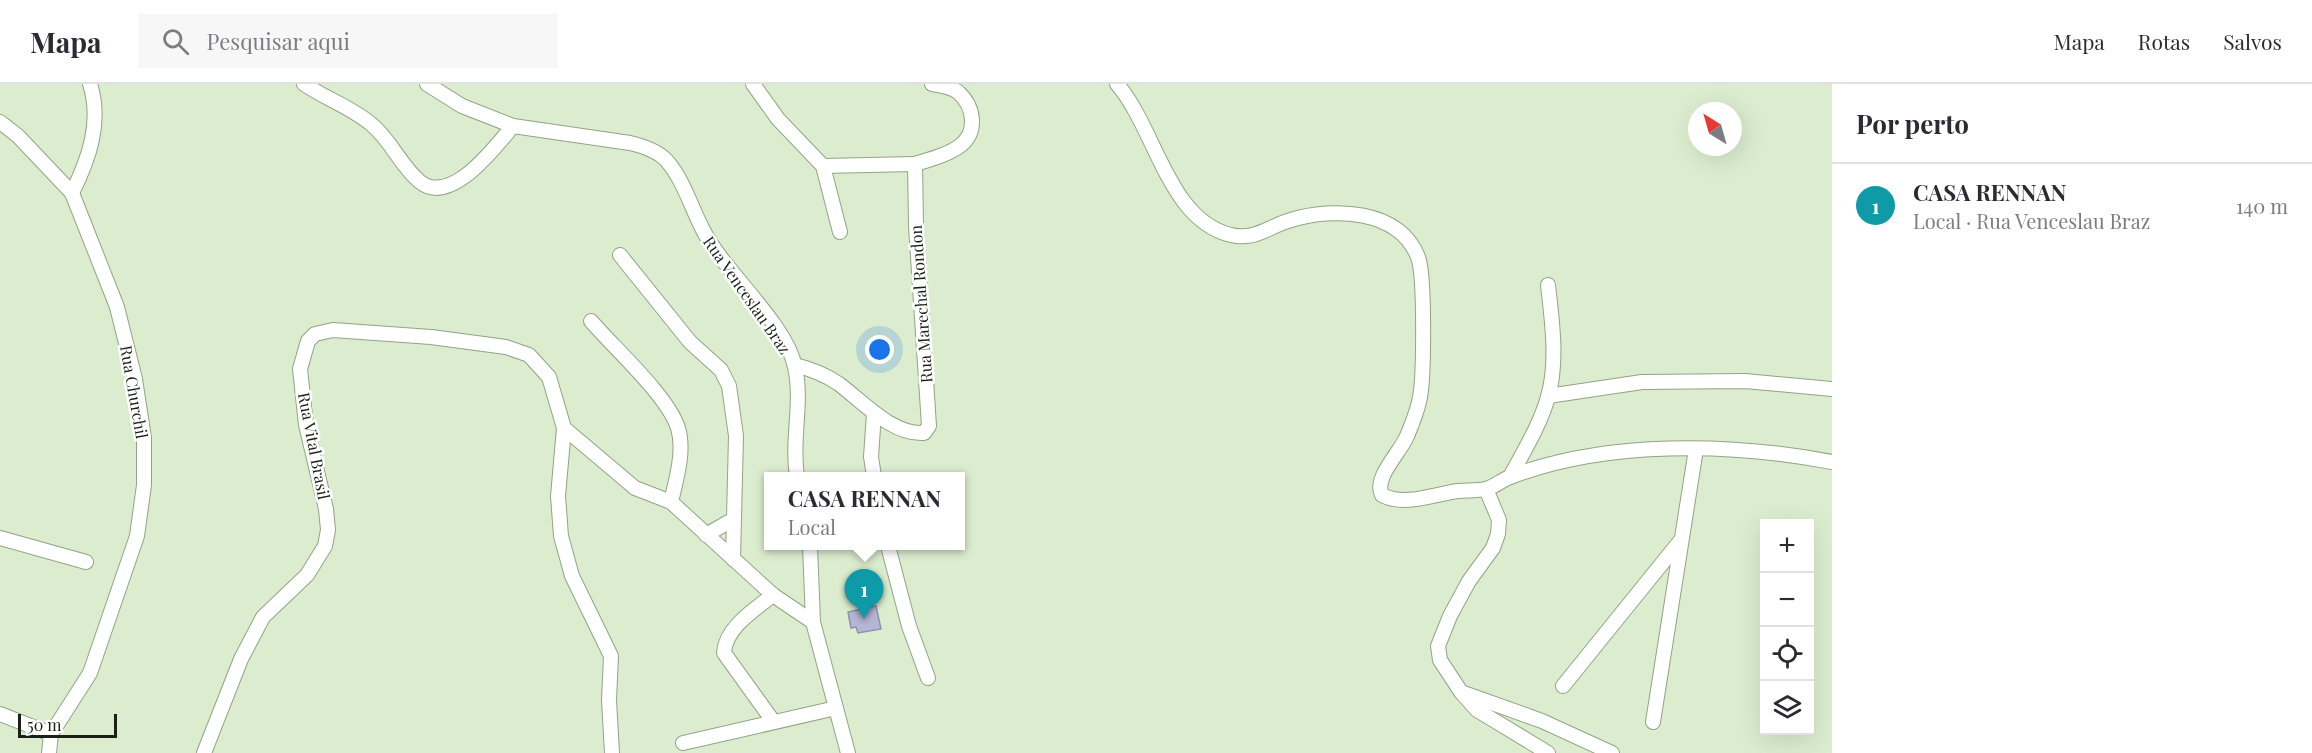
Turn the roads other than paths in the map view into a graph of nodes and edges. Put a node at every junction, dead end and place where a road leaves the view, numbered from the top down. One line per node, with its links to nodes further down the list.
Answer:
1 (90, 84): 11 (street)
2 (304, 84): 8 (street)
3 (427, 84): 8 (street, Rua Venceslau Braz)
4 (753, 84): 10 (street)
5 (932, 84): 9 (street)
6 (1117, 84): 26 (street)
7 (0, 122): 11 (street, Rua Churchil)
8 (513, 126): 16 (street, Rua Venceslau Braz)
9 (915, 164): 10 (street); 19 (street, Rua Marechal Rondon)
10 (823, 166): 12 (street)
11 (72, 193): 45 (street, Rua Churchil)
12 (840, 232)
13 (620, 255): 28 (street)
14 (1548, 285): 18 (street)
15 (591, 321): 27 (street)
16 (795, 365): 19 (street, Rua Marechal Rondon); 23 (street, Rua Venceslau Braz)
17 (1832, 389): 18 (street)
18 (1548, 396): 25 (street)
19 (874, 413): 24 (street)
20 (564, 428): 27 (street); 48 (street, Rua Vital Brasil); 49 (street, Rua Vital Brasil)
21 (1696, 449): 22 (street); 25 (street); 31 (street)
22 (1832, 462)
23 (796, 472)
24 (873, 472)
25 (1509, 477): 26 (street)
26 (1486, 489): 40 (street)
27 (671, 502): 29 (street)
28 (732, 520): 29 (street); 34 (street)
29 (706, 535): 34 (street)
30 (0, 538): 35 (street)
31 (1682, 538): 39 (street); 44 (street)
32 (810, 550): 37 (street)
33 (889, 550): 38 (street)
34 (734, 559): 36 (street)
35 (86, 562)
36 (773, 595): 37 (street); 43 (street)
37 (813, 621): 41 (street)
38 (928, 678)
39 (1563, 686)
40 (1461, 692): 51 (street); 52 (street)
41 (836, 708): 43 (street); 50 (street)
42 (0, 714): 45 (street)
43 (773, 721): 46 (street)
44 (1653, 722)
45 (51, 735): 47 (street, Rua Churchil)
46 (683, 743)
47 (50, 753)
48 (204, 753)
49 (612, 753)
50 (848, 753)
51 (1548, 753)
52 (1612, 753)

